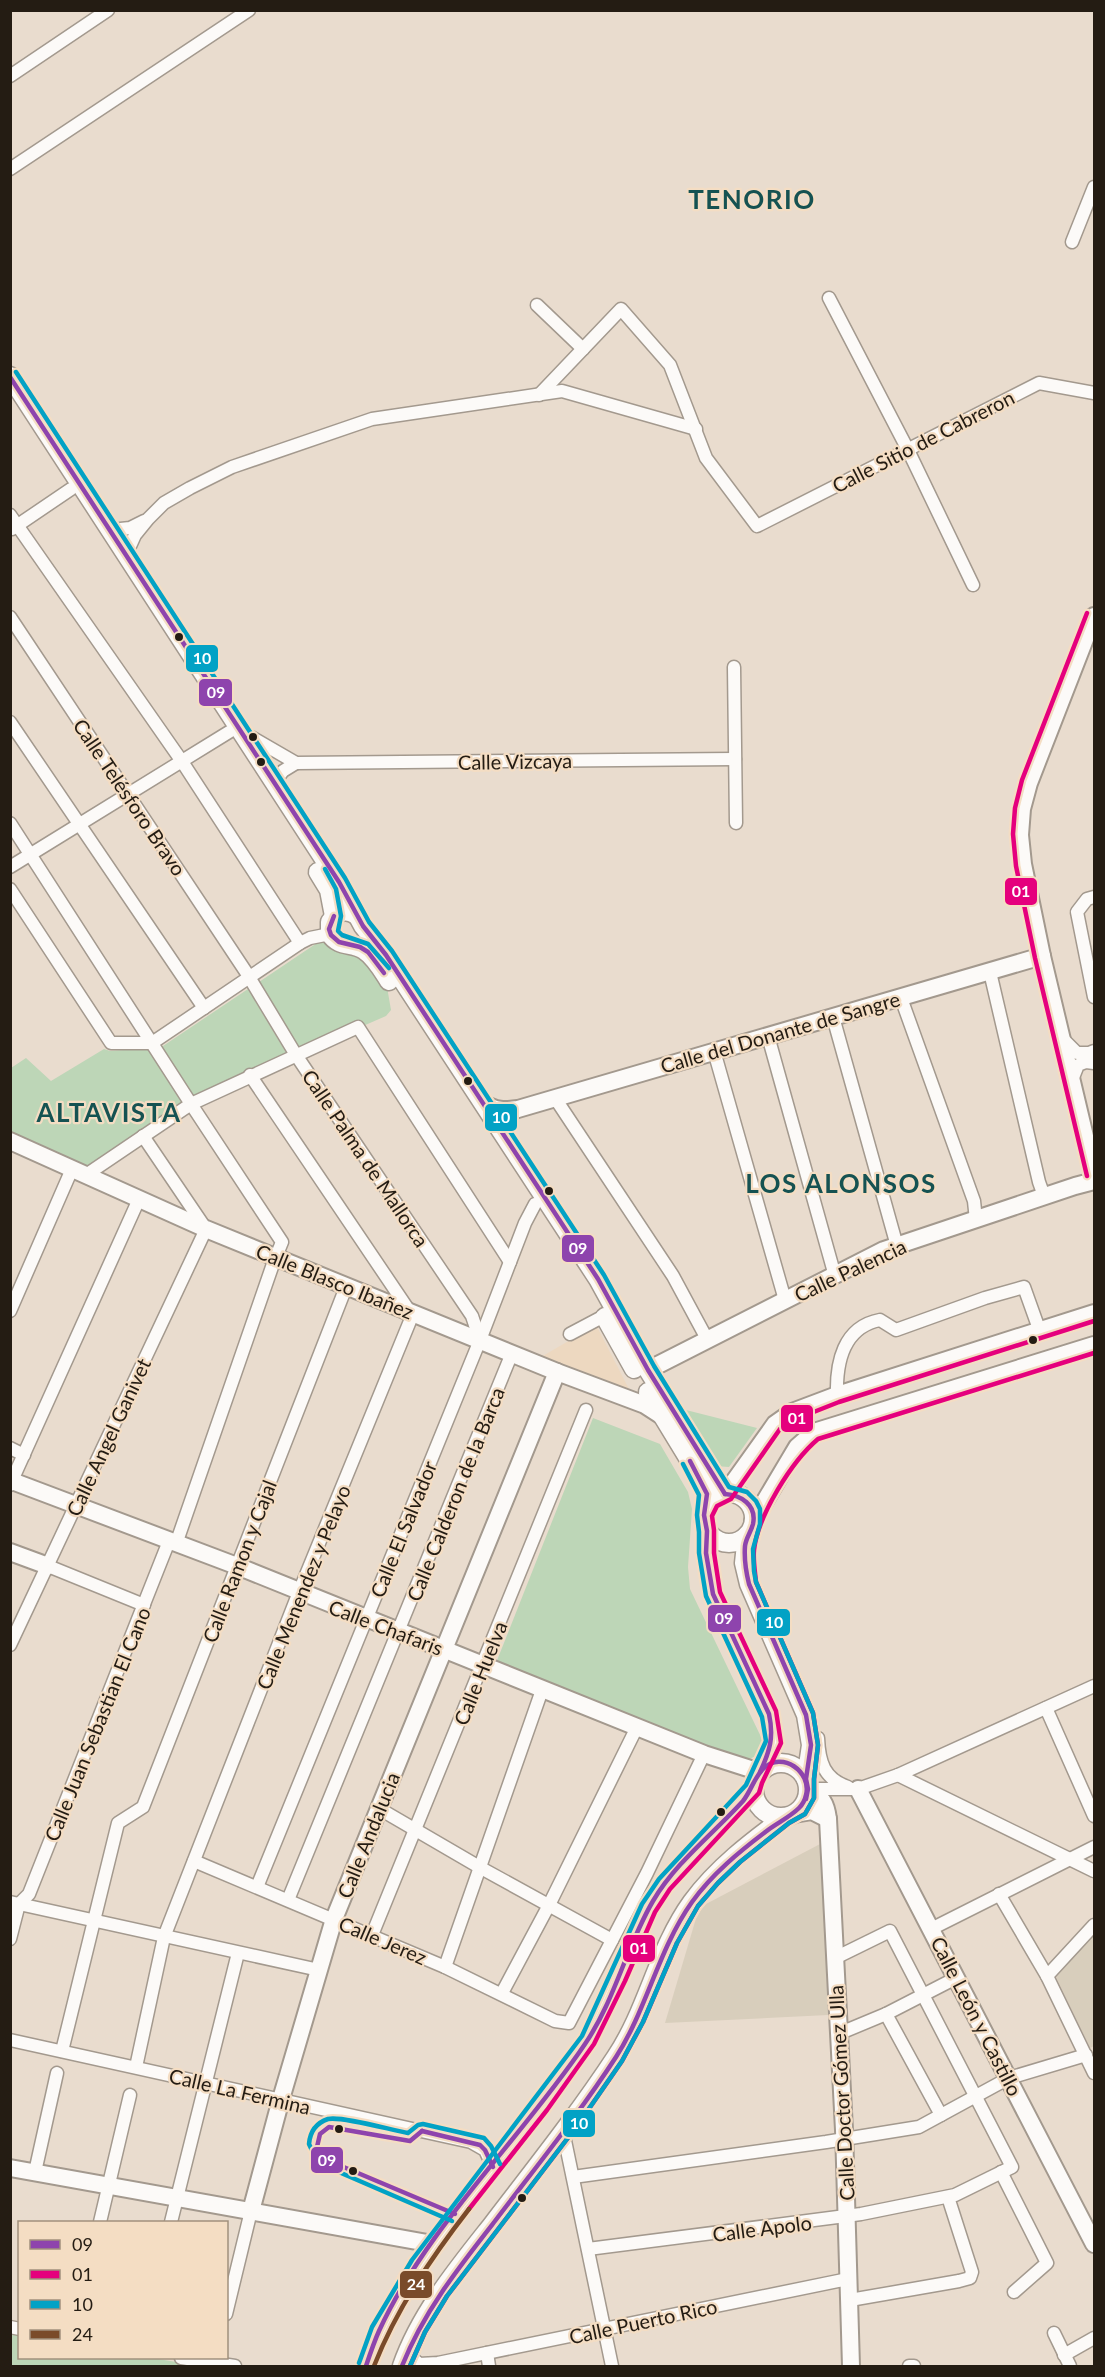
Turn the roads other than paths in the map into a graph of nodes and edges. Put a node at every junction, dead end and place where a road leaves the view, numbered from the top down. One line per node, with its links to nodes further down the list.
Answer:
1 (108, 10): 3 (street)
2 (249, 10): 4 (street)
3 (10, 76)
4 (10, 169)
5 (1095, 187): 6 (street)
6 (1072, 242)
7 (829, 298): 15 (street)
8 (537, 305): 9 (street)
9 (583, 349): 12 (street); 14 (street)
10 (10, 376): 19 (main road)
11 (1095, 393): 15 (street, Calle Sitio de Cabreron)
12 (539, 395): 14 (street); 17 (street)
13 (10, 397): 16 (main road)
14 (696, 429): 15 (street, Calle Sitio de Cabreron)
15 (908, 448): 21 (street)
16 (71, 489): 18 (street); 26 (main road)
17 (148, 519): 19 (street); 20 (street)
18 (13, 523): 29 (street)
19 (111, 530): 20 (main road)
20 (126, 555): 26 (main road)
21 (973, 585)
22 (1095, 616): 44 (street)
23 (10, 617): 32 (street, Calle Telésforo Bravo)
24 (734, 667): 28 (street)
25 (10, 722): 35 (street)
26 (234, 731): 27 (street); 29 (street); 31 (main road); 41 (main road)
27 (278, 752): 30 (street); 31 (street)
28 (735, 759): 30 (street, Calle Vizcaya); 34 (street)
29 (181, 760): 32 (street); 42 (street)
30 (296, 763): 31 (street)
31 (278, 777): 40 (main road)
32 (127, 794): 35 (street); 46 (street, Calle Telésforo Bravo)
33 (10, 823): 36 (street)
34 (736, 823)
35 (79, 825): 36 (street); 49 (street)
36 (31, 854): 37 (street); 52 (street)
37 (10, 867)
38 (10, 889): 52 (street)
39 (1095, 897): 47 (street)
40 (359, 920): 41 (main road); 43 (main road); 61 (main road)
41 (332, 925): 42 (street); 43 (main road)
42 (300, 943): 46 (street)
43 (351, 945): 72 (main road)
44 (1041, 956): 45 (street, Calle del Donante de Sangre); 56 (street)
45 (990, 972): 48 (street, Calle del Donante de Sangre); 70 (street)
46 (249, 978): 49 (street); 55 (street, Calle Palma de Mallorca)
47 (1095, 997)
48 (901, 998): 50 (street, Calle del Donante de Sangre); 73 (street)
49 (204, 1008): 52 (street)
50 (833, 1017): 51 (street, Calle del Donante de Sangre); 75 (street)
51 (768, 1036): 53 (street, Calle del Donante de Sangre); 78 (street)
52 (152, 1043): 62 (street)
53 (714, 1051): 60 (street, Calle del Donante de Sangre); 80 (street)
54 (1095, 1051): 56 (street)
55 (296, 1055): 58 (street); 77 (street); 88 (street, Calle Palma de Mallorca)
56 (1072, 1057): 59 (street)
57 (1095, 1063): 59 (street)
58 (250, 1075): 62 (street); 82 (street)
59 (1072, 1081): 68 (street)
60 (555, 1098): 63 (street, Calle del Donante de Sangre); 87 (street)
61 (483, 1103): 63 (street, Calle del Donante de Sangre); 64 (main road)
62 (191, 1104): 65 (street); 76 (street)
63 (518, 1109): 64 (street)
64 (503, 1134): 91 (main road)
65 (143, 1136): 67 (street); 74 (street)
66 (10, 1141): 67 (street, Calle Blasco Ibañez)
67 (79, 1172): 71 (street, Calle Blasco Ibañez); 81 (street)
68 (1095, 1174)
69 (1095, 1181): 70 (street, Calle Palencia)
70 (1044, 1196): 73 (street, Calle Palencia)
71 (139, 1199): 74 (street, Calle Blasco Ibañez); 97 (street)
72 (535, 1204): 77 (street, Calle El Salvador); 84 (main road)
73 (976, 1220): 75 (street, Calle Palencia)
74 (206, 1229): 76 (street, Calle Blasco Ibañez); 102 (street, Calle Angel Ganivet)
75 (897, 1246): 78 (street, Calle Palencia)
76 (277, 1256): 79 (street, Calle Blasco Ibañez); 106 (street, Calle Juan Sebastian El Cano)
77 (510, 1262): 88 (street, Calle El Salvador)
78 (836, 1276): 80 (street, Calle Palencia)
79 (346, 1287): 82 (street, Calle Blasco Ibañez); 109 (street, Calle Ramon y Cajal)
80 (785, 1300): 87 (street, Calle Palencia)
81 (10, 1311)
82 (410, 1312): 88 (street, Calle Blasco Ibañez); 111 (street, Calle Menendez y Pelayo)
83 (1095, 1313): 85 (street)
84 (604, 1316): 86 (street); 95 (main road)
85 (1039, 1329): 93 (street); 93 (street)
86 (570, 1334)
87 (707, 1339): 91 (street, Calle Palencia)
88 (480, 1340): 90 (street, Calle Blasco Ibañez); 113 (street, Calle El Salvador)
89 (1095, 1345): 104 (street)
90 (512, 1353): 92 (street, Calle Blasco Ibañez); 114 (street, Calle Calderon de la Barca)
91 (648, 1370): 99 (main road)
92 (557, 1372): 95 (street, Calle Blasco Ibañez); 116 (street, Calle Andalucia)
93 (837, 1395): 98 (street)
94 (586, 1410): 117 (street, Calle Huelva)
95 (662, 1416): 103 (main road)
96 (10, 1448): 97 (street)
97 (24, 1455): 100 (street)
98 (746, 1468): 99 (street); 101 (street)
99 (714, 1474): 101 (main road)
100 (11, 1483): 102 (street, Calle Chafaris)
101 (725, 1494): 103 (main road); 104 (main road)
102 (76, 1506): 106 (street, Calle Chafaris); 110 (street, Calle Angel Ganivet)
103 (707, 1506): 105 (main road)
104 (750, 1528): 105 (main road); 120 (main road)
105 (707, 1531): 125 (main road)
106 (172, 1542): 109 (street, Calle Chafaris); 112 (street, Calle Juan Sebastian El Cano)
107 (10, 1552): 110 (street)
108 (10, 1561): 110 (street)
109 (237, 1566): 111 (street, Calle Chafaris); 144 (street, Calle Ramon y Cajal)
110 (46, 1570): 112 (street); 115 (street, Calle Angel Ganivet)
111 (299, 1592): 113 (street, Calle Chafaris); 135 (street, Calle Menendez y Pelayo)
112 (144, 1605): 141 (street, Calle Juan Sebastian El Cano)
113 (366, 1618): 114 (street, Calle Chafaris); 138 (street, Calle El Salvador)
114 (400, 1631): 116 (street, Calle Chafaris); 140 (street, Calle Calderon de la Barca)
115 (10, 1645)
116 (443, 1650): 117 (street, Calle Chafaris); 128 (street, Calle Andalucia)
117 (483, 1665): 119 (street, Calle Chafaris); 132 (street, Calle Huelva)
118 (1095, 1686): 121 (street)
119 (542, 1690): 122 (street, Calle Chafaris); 136 (street)
120 (799, 1699): 126 (main road); 127 (street)
121 (1046, 1708): 124 (street); 130 (street)
122 (637, 1727): 123 (street, Calle Chafaris); 142 (street)
123 (704, 1754): 125 (street, Calle Chafaris); 150 (street)
124 (898, 1775): 127 (street); 134 (street)
125 (757, 1780): 126 (main road); 129 (main road); 175 (main road)
126 (807, 1784): 127 (street); 129 (main road); 131 (street, Calle Doctor Gómez Ulla)
127 (858, 1789): 146 (street, Calle León y Castillo)
128 (378, 1808): 132 (street); 143 (street, Calle Andalucia)
129 (790, 1815): 131 (street); 173 (main road)
130 (1095, 1816)
131 (828, 1820): 152 (street, Calle Doctor Gómez Ulla)
132 (415, 1829): 136 (street); 147 (street, Calle Huelva)
133 (1095, 1846): 134 (street)
134 (1071, 1859): 137 (street); 139 (street)
135 (194, 1861): 138 (street, Calle Jerez); 148 (street, Calle Menendez y Pelayo)
136 (481, 1868): 142 (street); 153 (street)
137 (1095, 1871)
138 (257, 1887): 140 (street, Calle Jerez)
139 (999, 1894): 146 (street); 155 (street)
140 (288, 1900): 143 (street, Calle Jerez)
141 (15, 1903): 144 (street); 149 (street, Calle Juan Sebastian El Cano)
142 (549, 1905): 150 (street); 157 (street)
143 (333, 1919): 147 (street, Calle Jerez); 154 (street, Calle Andalucia)
144 (95, 1921): 148 (street); 162 (street)
145 (1095, 1925): 155 (street)
146 (932, 1929): 156 (street, Calle León y Castillo)
147 (372, 1935): 153 (street, Calle Jerez)
148 (164, 1937): 151 (street); 164 (street, Calle Menendez y Pelayo)
149 (10, 1939)
150 (612, 1940): 157 (street, Calle Jerez)
151 (238, 1953): 154 (street); 168 (street)
152 (835, 1958): 158 (street); 160 (street, Calle Doctor Gómez Ulla)
153 (445, 1966): 157 (street, Calle Jerez)
154 (319, 1970): 171 (street, Calle Andalucia)
155 (1047, 1976): 163 (street)
156 (956, 1978): 158 (street); 167 (street, Calle León y Castillo)
157 (502, 1993)
158 (922, 1995): 159 (street); 170 (street)
159 (886, 2014): 160 (street); 172 (street)
160 (838, 2034): 174 (street, Calle Doctor Gómez Ulla)
161 (10, 2040): 162 (street, Calle La Fermina)
162 (62, 2051): 164 (street, Calle La Fermina)
163 (1086, 2055): 166 (street); 167 (street)
164 (136, 2067): 168 (street, Calle La Fermina)
165 (57, 2073): 177 (street)
166 (1095, 2073)
167 (1009, 2078): 170 (street); 188 (street, Calle León y Castillo)
168 (204, 2083): 171 (street, Calle La Fermina); 182 (street)
169 (130, 2095): 180 (street)
170 (976, 2096): 172 (street); 178 (street)
171 (280, 2099): 175 (street, Calle La Fermina); 183 (street, Calle Andalucia)
172 (941, 2115): 174 (street)
173 (563, 2131): 179 (street); 200 (main road)
174 (844, 2140): 179 (street); 184 (street, Calle Doctor Gómez Ulla)
175 (493, 2167): 187 (main road)
176 (10, 2168): 177 (street)
177 (34, 2172): 180 (street)
178 (1001, 2172): 181 (street, Calle Apolo); 191 (street)
179 (573, 2177): 189 (street)
180 (108, 2187): 182 (street); 185 (street)
181 (948, 2197): 184 (street, Calle Apolo); 192 (street)
182 (177, 2199): 183 (street); 186 (street)
183 (250, 2211): 187 (street); 193 (street, Calle Andalucia)
184 (847, 2216): 189 (street, Calle Apolo); 190 (street, Calle Doctor Gómez Ulla)
185 (100, 2221)
186 (172, 2221)
187 (433, 2244): 204 (main road)
188 (1095, 2244)
189 (588, 2249): 194 (street)
190 (848, 2279): 192 (street, Calle Doctor Gómez Ulla); 194 (street, Calle Puerto Rico)
191 (1014, 2292)
192 (850, 2300): 207 (street, Calle Doctor Gómez Ulla)
193 (228, 2305)
194 (604, 2329): 197 (street, Calle Puerto Rico); 206 (street)
195 (1054, 2333): 201 (street)
196 (1095, 2338): 201 (street)
197 (487, 2353): 202 (street, Calle Puerto Rico); 205 (street)
198 (198, 2359): 199 (street)
199 (215, 2360): 203 (street)
200 (405, 2360): 202 (street, Calle Puerto Rico)
201 (1067, 2361)
202 (436, 2365)
203 (235, 2367)
204 (366, 2367)
205 (489, 2367)
206 (612, 2367)
207 (851, 2367)
208 (909, 2367): 209 (street)
209 (914, 2367)

